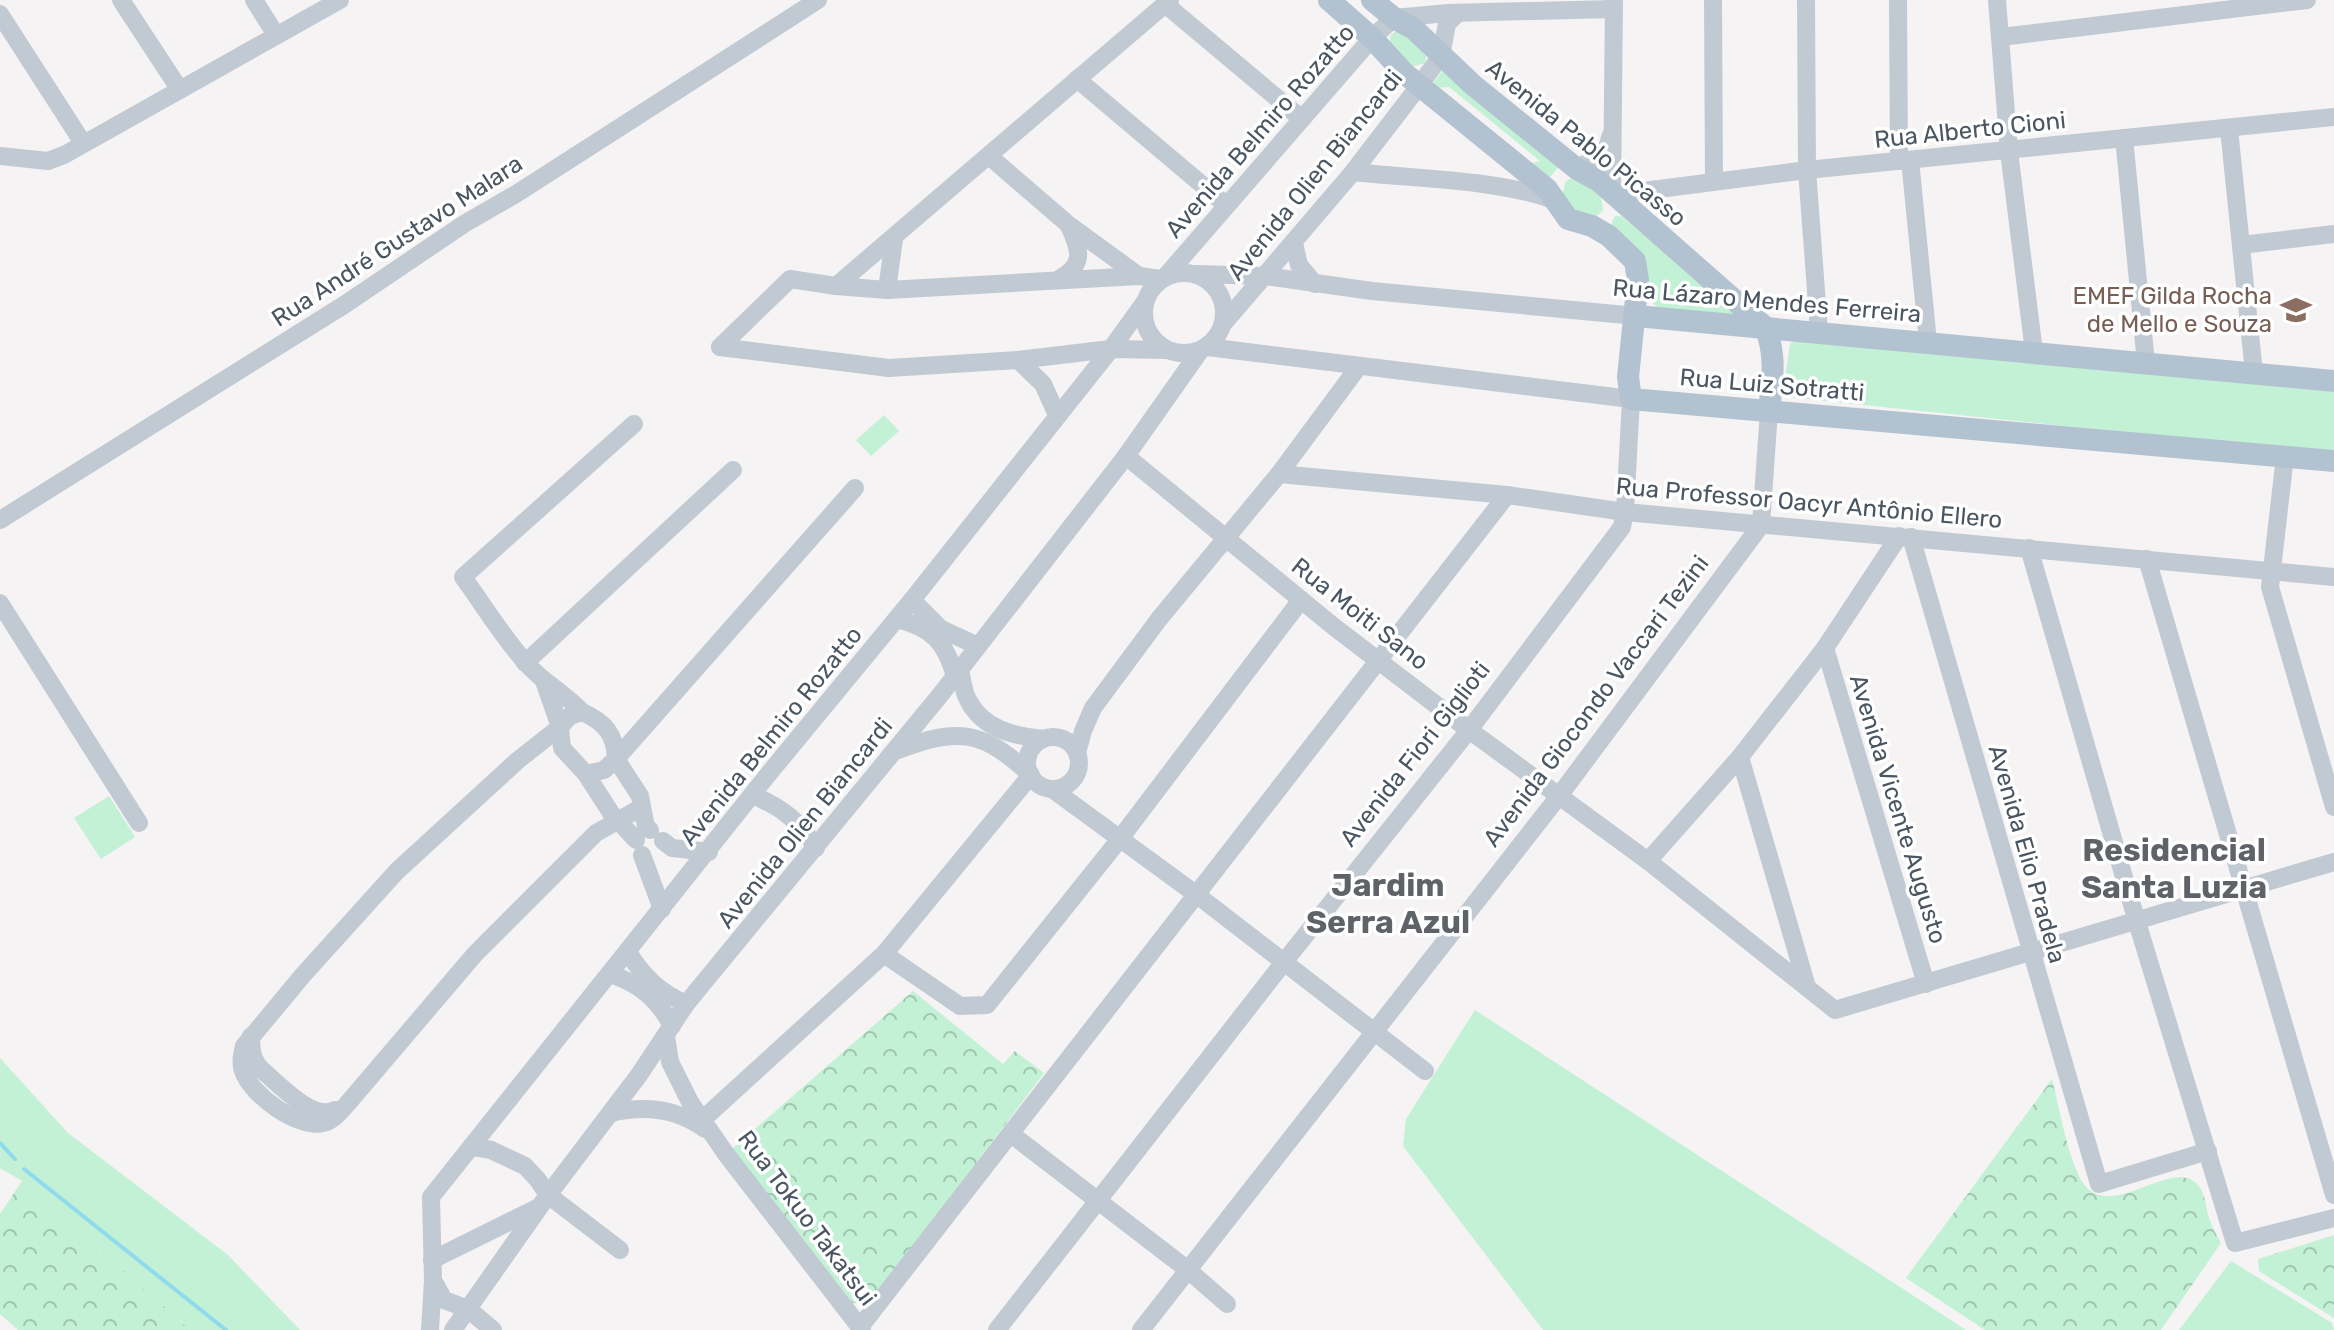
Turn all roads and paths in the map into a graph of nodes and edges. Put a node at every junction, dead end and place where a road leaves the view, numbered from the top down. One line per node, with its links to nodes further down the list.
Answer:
1 (121, 0): 24 (street)
2 (254, 0): 18 (street)
3 (340, 0): 18 (street)
4 (818, 0): 83 (street, Rua André Gustavo Malara)
5 (1329, 0): 20 (main road)
6 (1372, 0): 17 (main road, Avenida Pablo Picasso)
7 (1713, 0): 38 (street)
8 (1806, 0): 36 (street)
9 (1898, 0): 34 (street)
10 (1997, 0): 19 (street)
11 (2307, 0): 14 (street)
12 (1168, 2): 22 (street); 26 (street)
13 (1614, 4): 16 (street); 27 (street)
14 (2251, 4): 19 (street)
15 (0, 14): 30 (street)
16 (1457, 14): 17 (street); 21 (street, Avenida Olien Biancardi)
17 (1394, 18): 20 (street, Avenida Belmiro Rozatto); 21 (main road, Avenida Pablo Picasso)
18 (276, 35): 24 (street)
19 (2001, 37): 31 (street)
20 (1372, 38): 23 (main road); 26 (street, Avenida Belmiro Rozatto)
21 (1441, 56): 23 (street, Avenida Olien Biancardi); 35 (main road, Avenida Pablo Picasso)
22 (1077, 79): 33 (street); 41 (street)
23 (1419, 86): 37 (street, Avenida Olien Biancardi); 39 (main road)
24 (180, 90): 30 (street)
25 (2334, 117): 28 (street, Rua Alberto Cioni)
26 (1302, 119): 41 (street, Avenida Belmiro Rozatto)
27 (1613, 128): 35 (street); 40 (street)
28 (2229, 129): 29 (street, Rua Alberto Cioni); 47 (street)
29 (2124, 138): 31 (street, Rua Alberto Cioni); 67 (street)
30 (83, 143): 32 (street)
31 (2009, 151): 34 (street, Rua Alberto Cioni); 65 (street)
32 (0, 156)
33 (989, 156): 42 (street); 45 (street)
34 (1905, 161): 36 (street, Rua Alberto Cioni); 61 (street)
35 (1577, 169): 39 (main road); 40 (main road, Avenida Pablo Picasso)
36 (1807, 170): 38 (street, Rua Alberto Cioni); 60 (street)
37 (1353, 172): 39 (street); 46 (street, Avenida Olien Biancardi)
38 (1714, 181): 40 (street, Rua Alberto Cioni)
39 (1551, 195): 43 (main road)
40 (1612, 195): 43 (main road); 59 (main road, Avenida Pablo Picasso)
41 (1226, 205): 51 (street, Avenida Belmiro Rozatto)
42 (1069, 225): 49 (street); 52 (street)
43 (1592, 226): 57 (main road)
44 (2334, 234): 47 (street)
45 (894, 239): 54 (street); 55 (street)
46 (1294, 243): 50 (street, Avenida Olien Biancardi); 53 (street)
47 (2241, 245): 69 (street)
48 (1196, 274): 50 (street, Rua Lázaro Mendes Ferreira); 51 (street); 58 (street)
49 (1139, 276): 51 (street); 52 (street)
50 (1265, 276): 53 (street, Rua Lázaro Mendes Ferreira); 58 (street, Avenida Olien Biancardi)
51 (1163, 278): 56 (street)
52 (1058, 280): 55 (street)
53 (1315, 284): 57 (street, Rua Lázaro Mendes Ferreira)
54 (836, 286): 55 (street); 66 (street)
55 (887, 290)
56 (1144, 303): 62 (street, Avenida Belmiro Rozatto); 64 (street)
57 (1636, 316): 59 (main road, Rua Lázaro Mendes Ferreira); 71 (main road, Avenida Fiori Giglioti)
58 (1224, 323): 63 (street)
59 (1765, 327): 60 (main road, Rua Lázaro Mendes Ferreira); 72 (main road)
60 (1819, 331): 61 (main road, Rua Lázaro Mendes Ferreira)
61 (1928, 342): 65 (main road, Rua Lázaro Mendes Ferreira)
62 (1111, 349): 64 (street); 66 (street); 73 (street, Avenida Belmiro Rozatto)
63 (1204, 349): 64 (street); 68 (street, Rua Luiz Sotratti); 75 (street, Avenida Olien Biancardi)
64 (1166, 350)
65 (2034, 352): 67 (main road, Rua Lázaro Mendes Ferreira)
66 (1018, 360): 73 (street)
67 (2146, 363): 69 (main road, Rua Lázaro Mendes Ferreira)
68 (1359, 366): 71 (street, Rua Luiz Sotratti); 79 (street)
69 (2254, 373): 70 (main road, Rua Lázaro Mendes Ferreira)
70 (2334, 381)
71 (1631, 399): 72 (main road, Rua Luiz Sotratti); 82 (street, Avenida Fiori Giglioti)
72 (1769, 411): 76 (main road, Rua Luiz Sotratti); 84 (street)
73 (1057, 415): 91 (street, Avenida Belmiro Rozatto)
74 (634, 424): 98 (street)
75 (1126, 456): 86 (street, Rua Moiti Sano); 95 (street, Avenida Olien Biancardi)
76 (2285, 456): 77 (main road, Rua Luiz Sotratti); 89 (street)
77 (2334, 461)
78 (733, 470): 98 (street)
79 (1279, 474): 81 (street, Rua Professor Oacyr Antônio Ellero); 86 (street)
80 (855, 488): 104 (street)
81 (1507, 495): 82 (street, Rua Professor Oacyr Antônio Ellero); 97 (street)
82 (1625, 512): 84 (street, Rua Professor Oacyr Antônio Ellero); 105 (street, Avenida Fiori Giglioti)
83 (0, 520)
84 (1761, 525): 85 (street, Rua Professor Oacyr Antônio Ellero); 119 (street, Avenida Giocondo Vaccari Tezini)
85 (1905, 536): 87 (street, Rua Professor Oacyr Antônio Ellero); 96 (street); 137 (street, Avenida Elio Pradela)
86 (1227, 540): 92 (street, Rua Moiti Sano); 101 (street)
87 (2029, 548): 88 (street, Rua Professor Oacyr Antônio Ellero); 135 (street)
88 (2147, 559): 89 (street, Rua Professor Oacyr Antônio Ellero); 132 (street)
89 (2272, 571): 90 (street, Rua Professor Oacyr Antônio Ellero); 121 (street)
90 (2334, 577)
91 (912, 600): 94 (street, Avenida Belmiro Rozatto); 95 (street)
92 (1301, 600): 97 (street, Rua Moiti Sano); 126 (street)
93 (0, 603): 123 (street)
94 (897, 619): 99 (street); 116 (street, Avenida Belmiro Rozatto)
95 (978, 646): 99 (street, Avenida Olien Biancardi)
96 (1825, 648): 111 (street); 141 (street, Avenida Vicente Augusto)
97 (1380, 660): 105 (street, Rua Moiti Sano); 133 (street)
98 (525, 663): 100 (street)
99 (957, 672): 107 (street); 110 (street, Avenida Olien Biancardi)
100 (544, 681): 102 (street); 103 (street)
101 (1093, 708): 107 (street); 113 (street)
102 (582, 712): 103 (street); 106 (street)
103 (560, 727): 108 (street); 109 (street)
104 (645, 728): 106 (street); 112 (street)
105 (1469, 730): 119 (street, Rua Moiti Sano); 139 (street, Avenida Fiori Giglioti)
106 (613, 736): 112 (street)
107 (1047, 738): 113 (street); 115 (street)
108 (562, 748): 109 (street); 114 (street)
109 (531, 750): 122 (street)
110 (895, 751): 115 (street); 125 (street, Avenida Olien Biancardi)
111 (1740, 757): 130 (street); 142 (street)
112 (616, 759): 114 (street); 120 (street)
113 (1078, 761): 117 (street); 124 (street)
114 (586, 774): 122 (street)
115 (1031, 775): 117 (street); 138 (street)
116 (766, 777): 118 (street, Avenida Belmiro Rozatto); 125 (street)
117 (1052, 789): 124 (street)
118 (752, 795): 128 (street); 129 (street, Avenida Belmiro Rozatto)
119 (1559, 796): 130 (street, Rua Moiti Sano); 145 (street, Avenida Giocondo Vaccari Tezini)
120 (642, 807): 122 (street); 127 (street)
121 (2334, 807)
122 (619, 821): 127 (street)
123 (139, 823)
124 (1102, 827): 126 (street)
125 (829, 833): 128 (street, Avenida Olien Biancardi)
126 (1119, 840): 133 (street); 138 (street)
127 (652, 847): 129 (street); 134 (street)
128 (816, 848): 143 (street, Avenida Olien Biancardi)
129 (709, 852): 134 (street, Avenida Belmiro Rozatto)
130 (1648, 861): 142 (street, Rua Moiti Sano)
131 (2334, 862): 132 (street)
132 (2243, 888): 135 (street); 153 (street)
133 (1197, 895): 139 (street); 149 (street)
134 (662, 909): 136 (street, Avenida Belmiro Rozatto)
135 (2137, 922): 137 (street); 152 (street)
136 (628, 952): 140 (street, Avenida Belmiro Rozatto); 143 (street)
137 (2030, 952): 141 (street); 152 (street, Avenida Elio Pradela)
138 (884, 954): 148 (street)
139 (1284, 962): 145 (street); 155 (street, Avenida Fiori Giglioti)
140 (610, 974): 144 (street); 151 (street, Avenida Belmiro Rozatto)
141 (1926, 984): 142 (street, Rua Moiti Sano)
142 (1807, 987)
143 (686, 1004): 144 (street, Avenida Olien Biancardi)
144 (669, 1031): 147 (street, Avenida Olien Biancardi); 148 (street, Rua Tokuo Takatsui)
145 (1374, 1031): 146 (street); 159 (street, Avenida Giocondo Vaccari Tezini)
146 (1425, 1071)
147 (611, 1113): 150 (street, Rua Tokuo Takatsui); 154 (street, Avenida Olien Biancardi)
148 (702, 1120): 150 (street, Rua Tokuo Takatsui)
149 (1011, 1134): 155 (street); 163 (street)
150 (713, 1136): 163 (street, Rua Tokuo Takatsui)
151 (473, 1147): 154 (street); 158 (street, Avenida Belmiro Rozatto)
152 (2208, 1151): 156 (street)
153 (2334, 1195)
154 (544, 1201): 157 (street); 158 (street); 162 (street, Avenida Olien Biancardi)
155 (1098, 1201): 159 (street); 167 (street, Avenida Fiori Giglioti)
156 (2334, 1218)
157 (620, 1250)
158 (432, 1260): 160 (street)
159 (1188, 1270): 161 (street); 168 (street, Avenida Giocondo Vaccari Tezini)
160 (433, 1280): 162 (street); 164 (street)
161 (1227, 1304)
162 (468, 1309): 165 (street, Avenida Olien Biancardi); 166 (street)
163 (861, 1329)
164 (430, 1330)
165 (453, 1330)
166 (493, 1330)
167 (997, 1330)
168 (1141, 1330)

